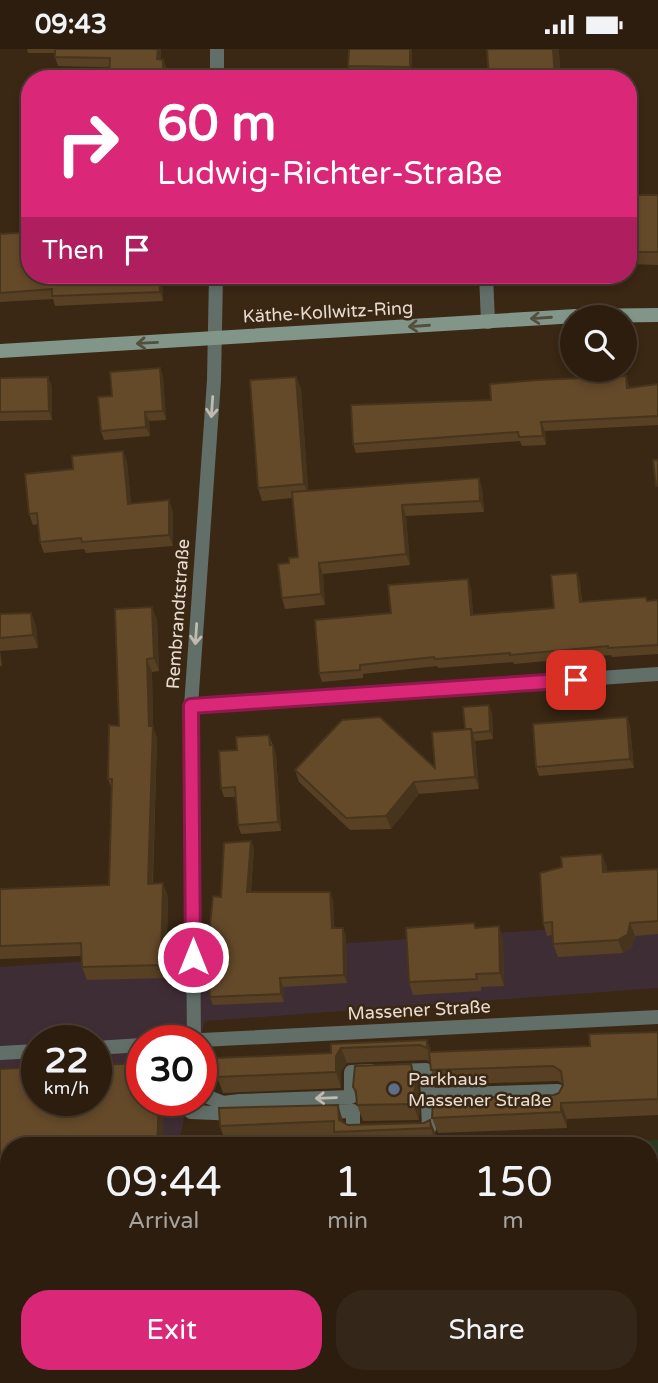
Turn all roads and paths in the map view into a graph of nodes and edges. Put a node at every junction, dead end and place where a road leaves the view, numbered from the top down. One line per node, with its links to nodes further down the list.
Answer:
1 (217, 49): 2 (street)
2 (217, 70)
3 (216, 284): 7 (street, Rembrandtstraße)
4 (486, 284): 6 (street)
5 (658, 315): 6 (main road, Käthe-Kollwitz-Ring, one-way to 6)
6 (488, 322): 7 (main road, Käthe-Kollwitz-Ring, one-way to 7)
7 (215, 339): 8 (main road, Käthe-Kollwitz-Ring, one-way to 8); 10 (street, Rembrandtstraße, one-way to 10)
8 (0, 351)
9 (658, 674): 10 (street)
10 (191, 706): 12 (street, Rembrandtstraße)
11 (658, 1017): 13 (street, Massener Straße)
12 (190, 1025)
13 (217, 1040)
14 (21, 1052): 15 (street)
15 (0, 1053)
16 (217, 1101): 18 (street, one-way to 16)
17 (217, 1112): 19 (street)
18 (404, 1130)
19 (379, 1131)

